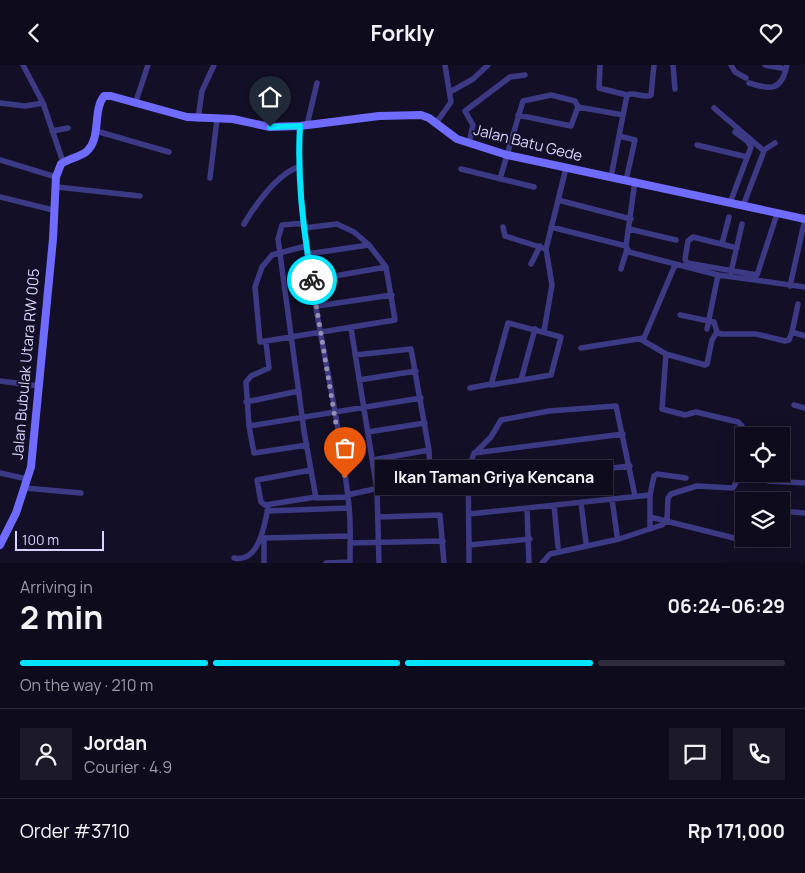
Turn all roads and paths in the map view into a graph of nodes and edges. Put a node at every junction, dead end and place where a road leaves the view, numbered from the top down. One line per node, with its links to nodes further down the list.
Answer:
1 (23, 65): 18 (street)
2 (148, 65): 19 (street)
3 (214, 65): 24 (street)
4 (445, 65): 15 (street)
5 (488, 65): 15 (street)
6 (600, 65): 16 (street)
7 (654, 65): 16 (street)
8 (672, 65): 14 (street)
9 (731, 65): 11 (street)
10 (764, 65): 11 (street)
11 (786, 67)
12 (524, 75): 33 (street)
13 (316, 83): 27 (street)
14 (675, 89)
15 (450, 92): 26 (street)
16 (627, 95): 23 (street)
17 (0, 103): 18 (street)
18 (43, 103): 29 (street)
19 (135, 104): 24 (street, Jalan Batu Gede); 30 (street, Jalan Batu Gede)
20 (578, 107): 22 (street); 22 (street); 23 (street)
21 (714, 108): 36 (street)
22 (518, 115): 38 (street)
23 (623, 115): 32 (street)
24 (198, 119): 25 (street, Jalan Batu Gede)
25 (217, 119): 27 (street, Jalan Batu Gede); 47 (street)
26 (436, 123): 27 (street, Jalan Batu Gede); 33 (street, Jalan Batu Gede)
27 (304, 125): 42 (street)
28 (68, 129): 29 (street)
29 (52, 131): 41 (street)
30 (96, 131): 37 (street); 41 (street, Jalan Batu Gede)
31 (735, 132): 39 (street)
32 (619, 136): 46 (street); 49 (street)
33 (469, 143): 38 (street, Jalan Batu Gede)
34 (775, 143): 36 (street)
35 (697, 145): 39 (street)
36 (764, 150): 57 (street)
37 (169, 152)
38 (507, 155): 43 (street, Jalan Batu Gede); 48 (street)
39 (747, 157): 56 (street)
40 (0, 160): 45 (street)
41 (63, 162): 45 (street)
42 (299, 167): 63 (street); 65 (street)
43 (566, 168): 46 (street, Jalan Batu Gede); 55 (street)
44 (461, 169): 48 (street)
45 (56, 177): 51 (street, Jalan Bubulak Utara RW 005)
46 (611, 177): 49 (street, Jalan Batu Gede)
47 (210, 178)
48 (500, 179): 52 (street)
49 (626, 180): 50 (street, Jalan Batu Gede)
50 (635, 181): 56 (street, Jalan Batu Gede); 61 (street)
51 (57, 187): 53 (street); 58 (street, Jalan Bubulak Utara RW 005)
52 (534, 187)
53 (140, 196)
54 (0, 197): 58 (street)
55 (558, 201): 61 (street); 67 (street)
56 (730, 203): 57 (street, Jalan Batu Gede)
57 (743, 206): 59 (street, Jalan Batu Gede)
58 (53, 210): 111 (street, Jalan Bubulak Utara RW 005)
59 (777, 214): 62 (street, Jalan Batu Gede); 82 (street)
60 (729, 217): 70 (street)
61 (630, 219): 68 (street)
62 (805, 219): 85 (street)
63 (244, 224)
64 (742, 224): 74 (street)
65 (304, 226): 71 (street); 72 (street); 76 (street)
66 (504, 227): 73 (street)
67 (551, 227): 73 (street); 75 (street)
68 (629, 229): 69 (street); 75 (street)
69 (676, 241)
70 (722, 244): 74 (street); 82 (street)
71 (369, 245): 77 (street); 80 (street)
72 (306, 246): 76 (street); 77 (street)
73 (543, 247): 78 (street); 95 (street)
74 (737, 247): 82 (street)
75 (626, 248): 79 (street); 81 (street)
76 (279, 252): 100 (street); 102 (street)
77 (307, 254): 84 (street)
78 (531, 264)
79 (675, 265): 83 (street); 101 (street)
80 (386, 267): 84 (street); 87 (street)
81 (621, 269)
82 (731, 272)
83 (718, 275): 85 (street); 91 (street)
84 (312, 280): 89 (street)
85 (790, 286): 86 (street)
86 (805, 287)
87 (392, 295): 89 (street); 92 (street)
88 (798, 304): 97 (street)
89 (317, 306): 98 (street)
90 (680, 315): 91 (street)
91 (709, 321): 94 (street); 96 (street)
92 (351, 328): 98 (street); 105 (street)
93 (535, 329): 95 (street); 108 (street); 110 (street)
94 (707, 329)
95 (544, 331): 108 (street)
96 (717, 332): 97 (street); 104 (street)
97 (792, 332): 99 (street)
98 (321, 333): 100 (street); 119 (street)
99 (805, 336)
100 (291, 338): 102 (street); 113 (street)
101 (642, 340): 103 (street); 104 (street)
102 (266, 342): 115 (street)
103 (582, 348)
104 (666, 354): 123 (street)
105 (355, 355): 106 (street); 107 (street)
106 (416, 371): 107 (street); 114 (street)
107 (359, 380): 117 (street)
108 (521, 380): 110 (street)
109 (0, 381): 111 (street)
110 (491, 384): 112 (street)
111 (40, 386): 134 (street, Jalan Bubulak Utara RW 005)
112 (470, 388)
113 (299, 391): 115 (street); 120 (street)
114 (421, 398): 117 (street); 121 (street)
115 (246, 401): 122 (street)
116 (794, 405): 118 (street)
117 (364, 408): 119 (street); 124 (street)
118 (805, 408)
119 (335, 413): 120 (street); 143 (street)
120 (302, 418): 122 (street); 126 (street)
121 (425, 423): 124 (street); 127 (street)
122 (249, 426): 126 (street)
123 (742, 427)
124 (368, 432): 129 (street)
125 (623, 434): 128 (street); 128 (street); 130 (street)
126 (307, 445): 131 (street)
127 (429, 450): 129 (street); 140 (street)
128 (474, 453): 138 (street)
129 (373, 460): 140 (street)
130 (630, 466): 138 (street); 144 (street)
131 (311, 470): 145 (street); 149 (street)
132 (0, 473): 134 (street)
133 (686, 478): 142 (street)
134 (27, 479): 139 (street, Jalan Bubulak Utara RW 005)
135 (737, 482): 157 (street)
136 (787, 482): 137 (street)
137 (805, 483)
138 (468, 484): 154 (street)
139 (25, 488): 141 (street); 167 (street, Jalan Bubulak Utara RW 005)
140 (377, 490): 143 (street); 155 (street)
141 (81, 493)
142 (650, 495): 144 (street); 156 (street)
143 (348, 496): 145 (street); 150 (street)
144 (635, 496): 146 (street)
145 (316, 497): 149 (street)
146 (612, 499): 147 (street); 159 (street)
147 (581, 503): 148 (street); 166 (street)
148 (554, 505): 151 (street); 169 (street)
149 (268, 508): 150 (street); 160 (street)
150 (349, 508): 162 (street)
151 (527, 508): 154 (street); 163 (street)
152 (790, 512): 153 (street)
153 (805, 513)
154 (469, 514): 168 (street)
155 (378, 517): 164 (street); 165 (street)
156 (650, 517): 157 (street); 158 (street)
157 (667, 520): 161 (street); 178 (street)
158 (650, 527)
159 (617, 535)
160 (263, 538): 162 (street); 170 (street); 171 (street)
161 (735, 538)
162 (350, 539): 165 (street); 173 (street)
163 (530, 539): 168 (street); 177 (street)
164 (443, 541): 165 (street); 175 (street)
165 (378, 542): 174 (street)
166 (586, 543)
167 (0, 545)
168 (469, 545): 176 (street)
169 (558, 547)
170 (234, 558)
171 (264, 563)
172 (326, 563): 173 (street)
173 (350, 563)
174 (378, 563)
175 (444, 563)
176 (469, 563)
177 (529, 563)
178 (542, 563)

